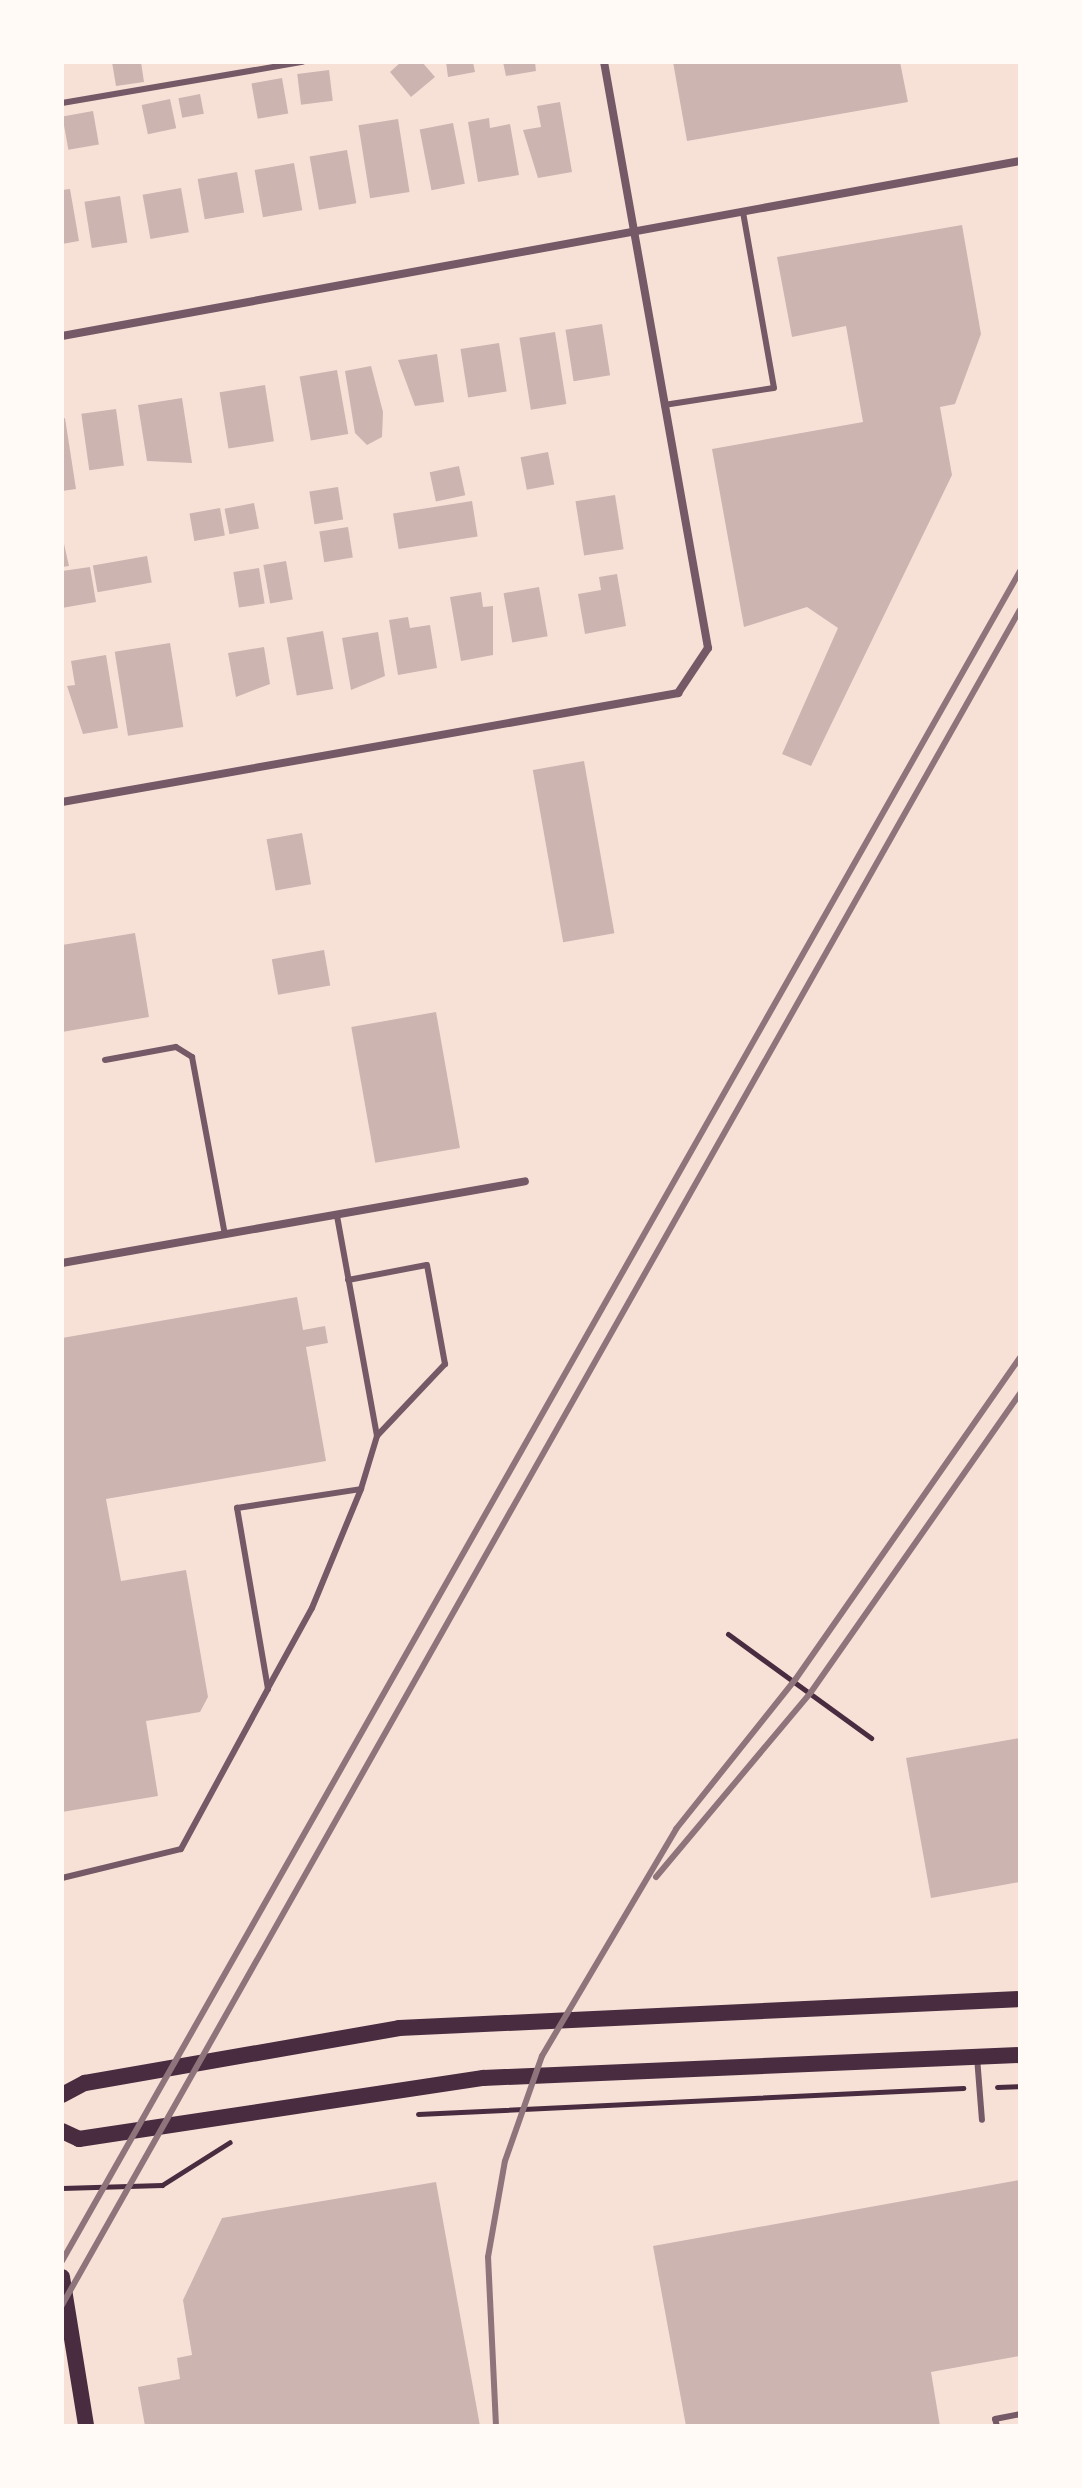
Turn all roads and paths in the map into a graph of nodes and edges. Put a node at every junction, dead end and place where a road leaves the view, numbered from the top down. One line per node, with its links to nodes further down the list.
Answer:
1 (303, 62): 3 (lane)
2 (604, 62): 6 (street)
3 (62, 103)
4 (1020, 161): 5 (street)
5 (743, 212): 6 (street); 8 (lane)
6 (634, 233): 7 (street); 8 (street)
7 (62, 336)
8 (664, 405): 9 (street)
9 (62, 802)
10 (105, 1060): 13 (lane)
11 (525, 1181): 12 (street)
12 (337, 1215): 13 (street); 15 (lane)
13 (225, 1235): 14 (street)
14 (62, 1263)
15 (348, 1280): 16 (lane); 16 (lane)
16 (377, 1436): 17 (lane)
17 (361, 1489): 19 (lane); 19 (lane)
18 (728, 1634): 20 (path)
19 (268, 1689): 21 (lane)
20 (871, 1738)
21 (62, 1878)
22 (1020, 1999): 27 (main road)
23 (1020, 2055): 24 (main road)
24 (977, 2057): 26 (lane); 30 (main road)
25 (1020, 2086): 26 (path)
26 (978, 2088): 28 (path); 29 (lane)
27 (62, 2095)
28 (404, 2115)
29 (982, 2120)
30 (62, 2131)
31 (241, 2140): 32 (path)
32 (62, 2188)
33 (62, 2277): 35 (main road)
34 (1020, 2414): 36 (lane)
35 (86, 2426)
36 (997, 2426)

